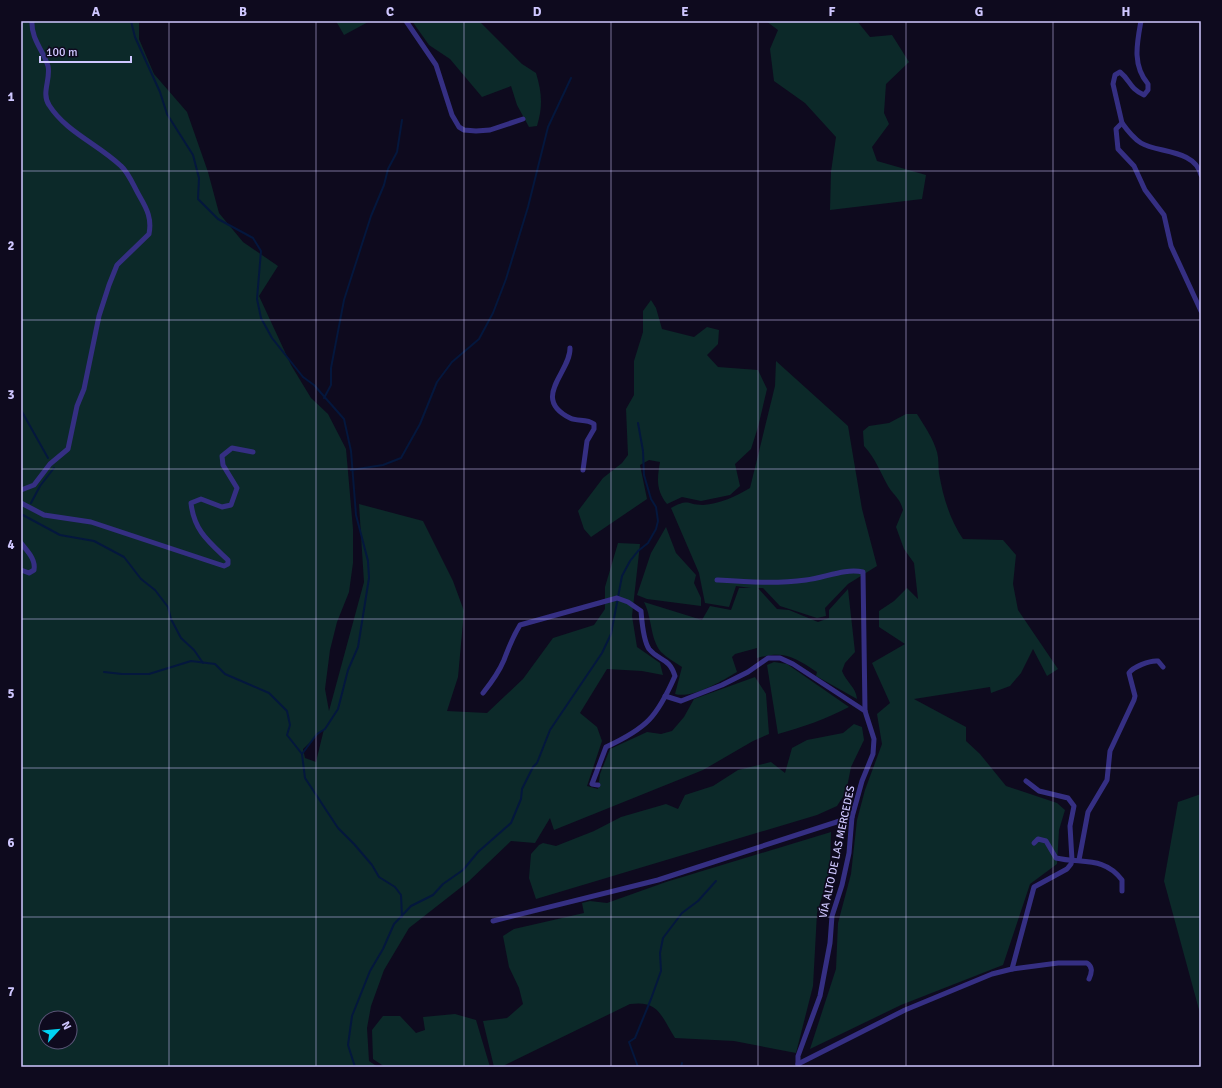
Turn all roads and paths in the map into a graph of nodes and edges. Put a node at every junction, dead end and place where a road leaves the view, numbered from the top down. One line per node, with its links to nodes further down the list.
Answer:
1 (32, 21): 11 (street)
2 (406, 21): 4 (street)
3 (1141, 21): 5 (street)
4 (523, 119)
5 (1122, 122): 6 (street); 7 (street)
6 (1201, 175)
7 (1201, 311)
8 (570, 348): 10 (street)
9 (253, 452): 12 (street)
10 (583, 470)
11 (21, 490)
12 (21, 502)
13 (21, 542): 14 (street)
14 (21, 570)
15 (717, 580): 19 (street, VÍA ALTO DE LAS MERCEDES)
16 (1163, 668): 25 (street)
17 (483, 693): 18 (street)
18 (665, 696): 19 (street); 21 (street)
19 (865, 711): 22 (street, VÍA ALTO DE LAS MERCEDES)
20 (1026, 781): 24 (street)
21 (598, 785)
22 (852, 817): 27 (street); 30 (street, VÍA ALTO DE LAS MERCEDES)
23 (1034, 843): 24 (street)
24 (1072, 860): 25 (street); 28 (street)
25 (1079, 860): 26 (street)
26 (1122, 891)
27 (493, 921)
28 (1012, 969): 29 (street); 30 (street)
29 (1089, 979)
30 (798, 1065)

